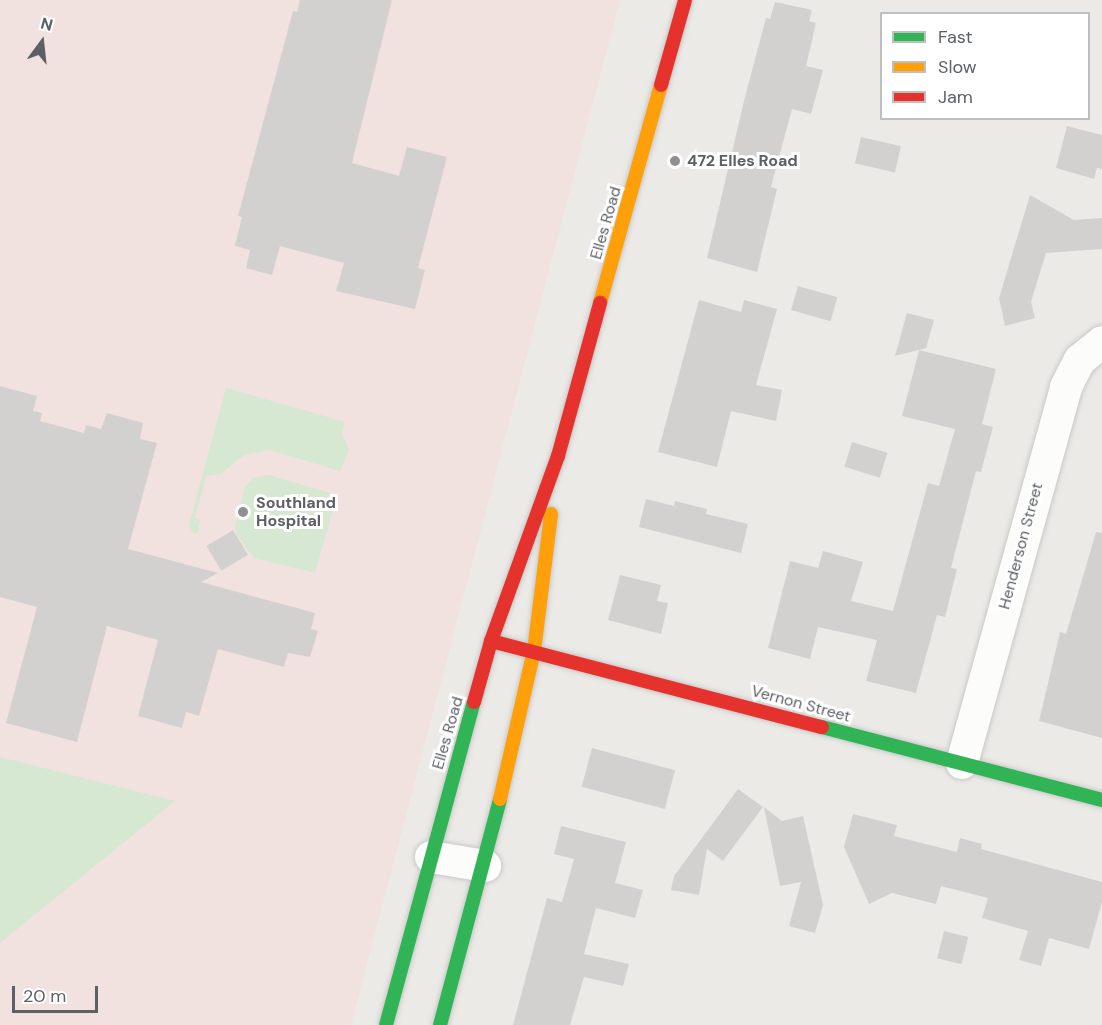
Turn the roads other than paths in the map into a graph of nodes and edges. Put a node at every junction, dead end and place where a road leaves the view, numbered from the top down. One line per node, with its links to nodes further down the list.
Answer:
1 (686, 0): 3 (main road, Elles Road)
2 (1095, 356): 6 (street, Henderson Street)
3 (558, 456): 4 (main road, Elles Road); 5 (main road, Elles Road)
4 (491, 641): 5 (main road, Vernon Street); 8 (main road, Elles Road)
5 (534, 651): 6 (main road, Vernon Street); 9 (main road, Elles Road)
6 (962, 763): 7 (main road, Vernon Street)
7 (1102, 800)
8 (431, 856): 9 (street); 10 (main road, Elles Road)
9 (485, 866): 11 (main road, Elles Road)
10 (386, 1025)
11 (440, 1025)

